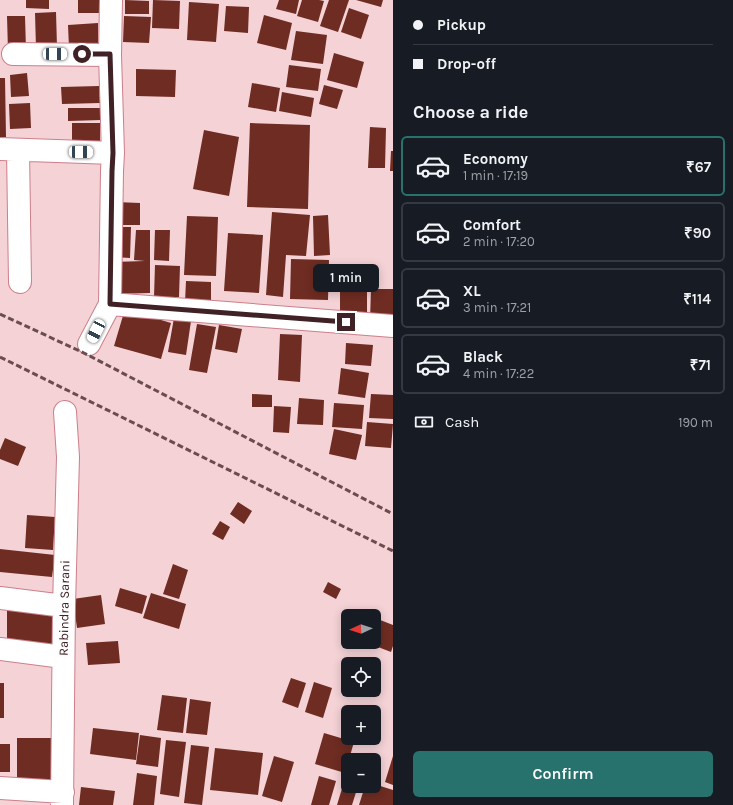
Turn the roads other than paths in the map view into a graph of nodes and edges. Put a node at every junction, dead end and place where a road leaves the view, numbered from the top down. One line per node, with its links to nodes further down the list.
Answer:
1 (111, 0): 3 (street)
2 (13, 54): 3 (street)
3 (110, 54): 5 (street)
4 (9, 150): 5 (street); 6 (street)
5 (113, 153): 7 (street)
6 (20, 282)
7 (110, 304): 8 (street); 9 (street)
8 (393, 326)
9 (89, 344)
10 (65, 412): 12 (street, Rabindra Sarani)
11 (0, 598): 12 (street)
12 (64, 606): 14 (street, Rabindra Sarani)
13 (0, 649): 14 (street)
14 (63, 657): 16 (street, Rabindra Sarani)
15 (0, 788): 16 (street)
16 (62, 799)

